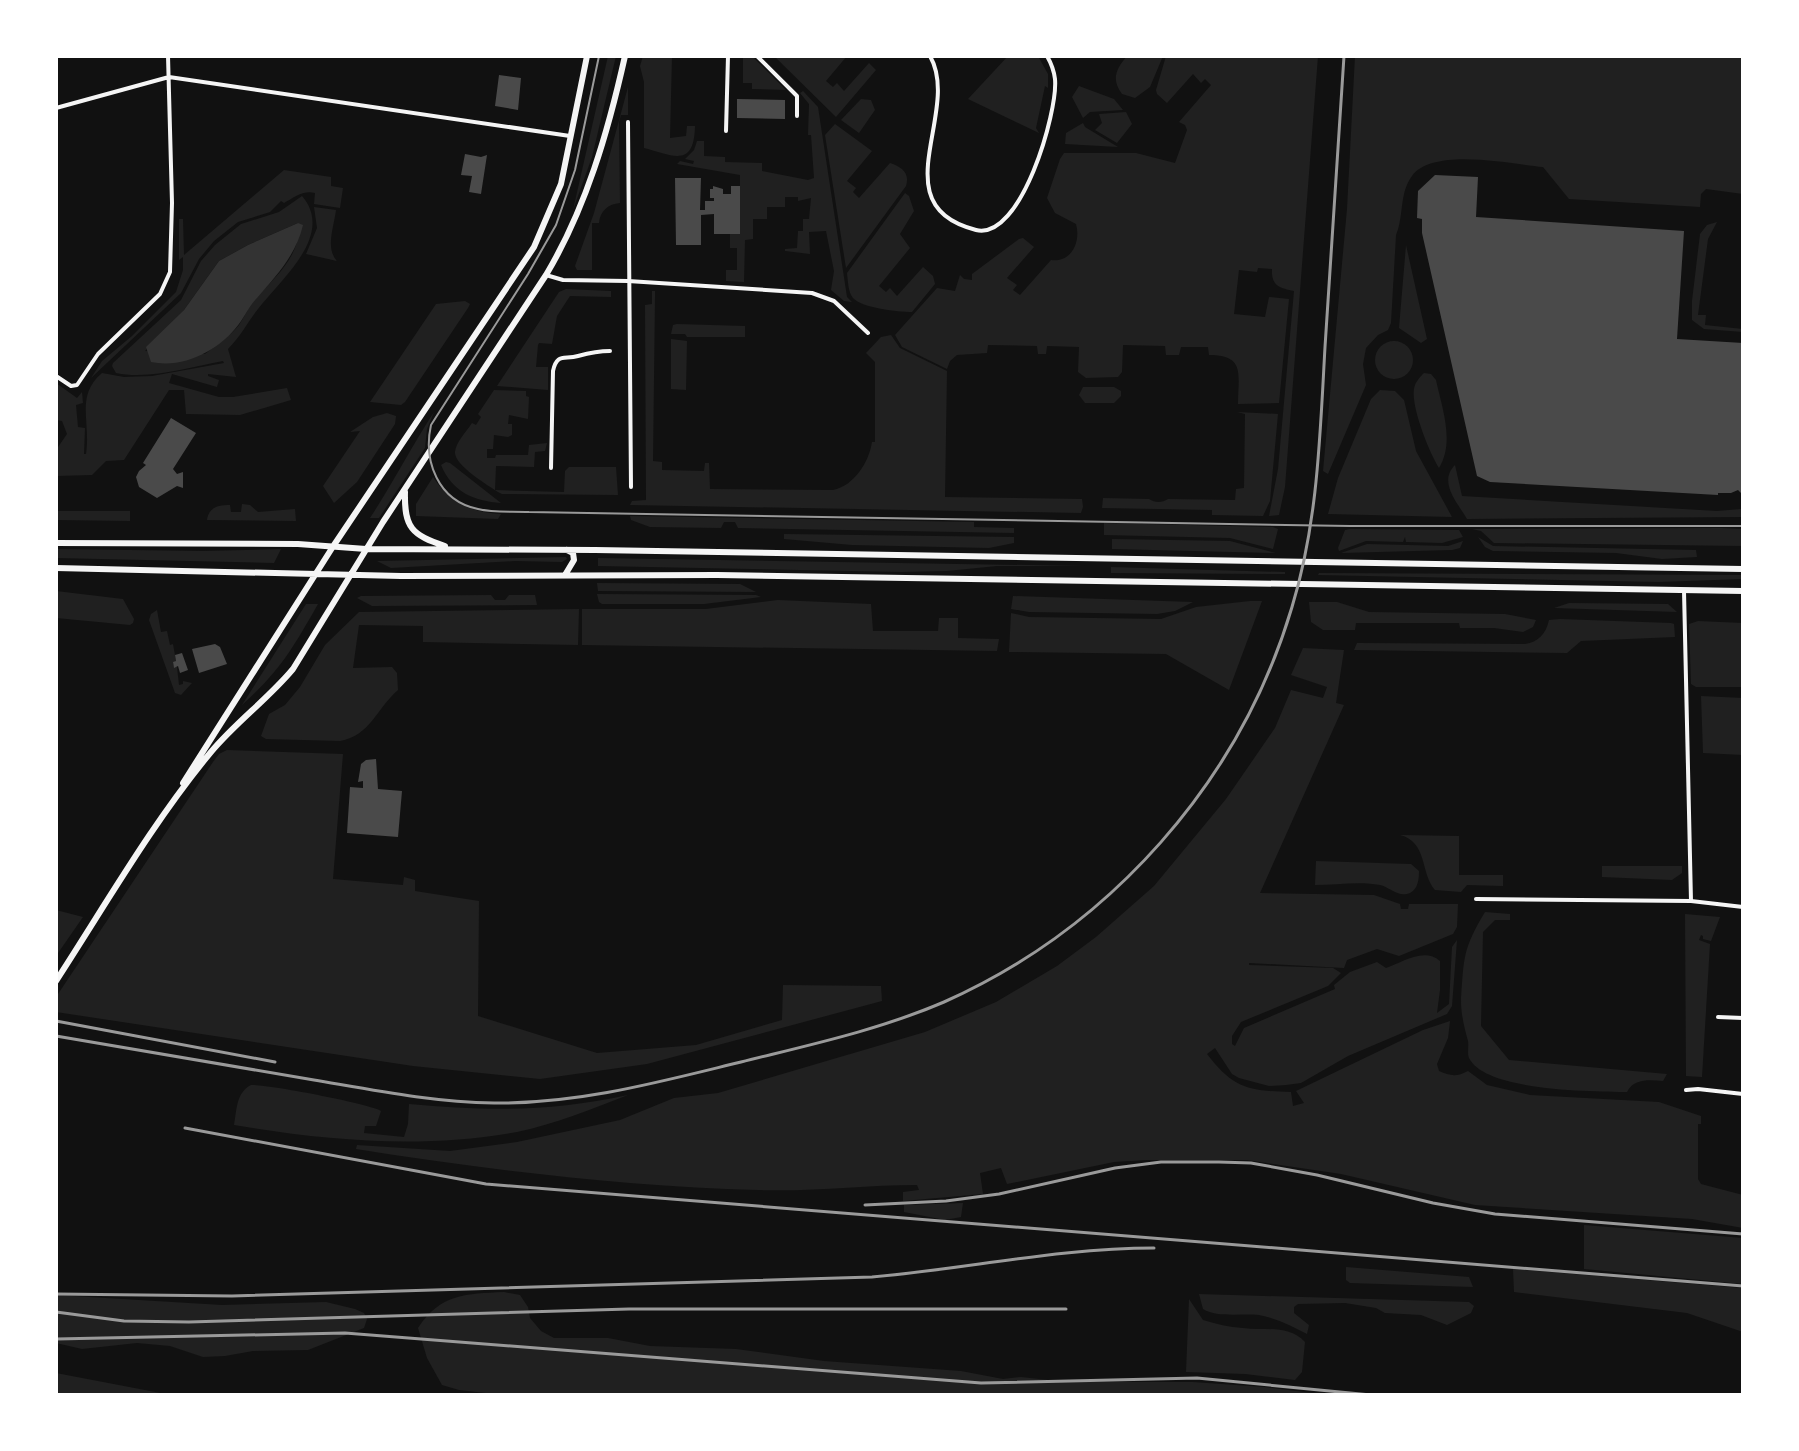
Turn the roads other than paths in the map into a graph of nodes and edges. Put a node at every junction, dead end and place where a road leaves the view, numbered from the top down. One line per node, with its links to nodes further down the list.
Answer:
1 (168, 56): 8 (street)
2 (587, 56): 13 (main road)
3 (625, 56): 14 (main road)
4 (728, 56): 12 (street)
5 (757, 56): 10 (street)
6 (930, 56): 7 (street)
7 (1047, 56)
8 (169, 77): 9 (street); 13 (street); 18 (street)
9 (56, 108)
10 (797, 116)
11 (628, 122): 15 (street)
12 (726, 131)
13 (573, 136): 23 (main road)
14 (546, 275): 15 (street); 21 (main road)
15 (628, 281): 16 (street); 20 (street)
16 (868, 333)
17 (610, 351): 19 (street)
18 (56, 376)
19 (551, 468)
20 (631, 487)
21 (405, 489): 24 (main road); 25 (main road)
22 (56, 543): 23 (main road)
23 (334, 545): 25 (main road); 29 (main road)
24 (452, 548): 25 (main road); 26 (main road)
25 (366, 549): 30 (main road)
26 (566, 549): 28 (main road); 31 (main road)
27 (56, 568): 29 (main road)
28 (1743, 569)
29 (315, 575): 30 (main road); 34 (main road)
30 (350, 575): 31 (main road); 34 (main road)
31 (565, 575): 32 (main road)
32 (1684, 591): 33 (main road); 36 (street)
33 (1743, 591)
34 (176, 797): 38 (main road)
35 (1476, 899): 36 (street)
36 (1691, 901): 37 (street)
37 (1743, 907)
38 (56, 981)
39 (1718, 1017): 40 (street)
40 (1743, 1018)
41 (1686, 1090): 42 (street)
42 (1743, 1094)

